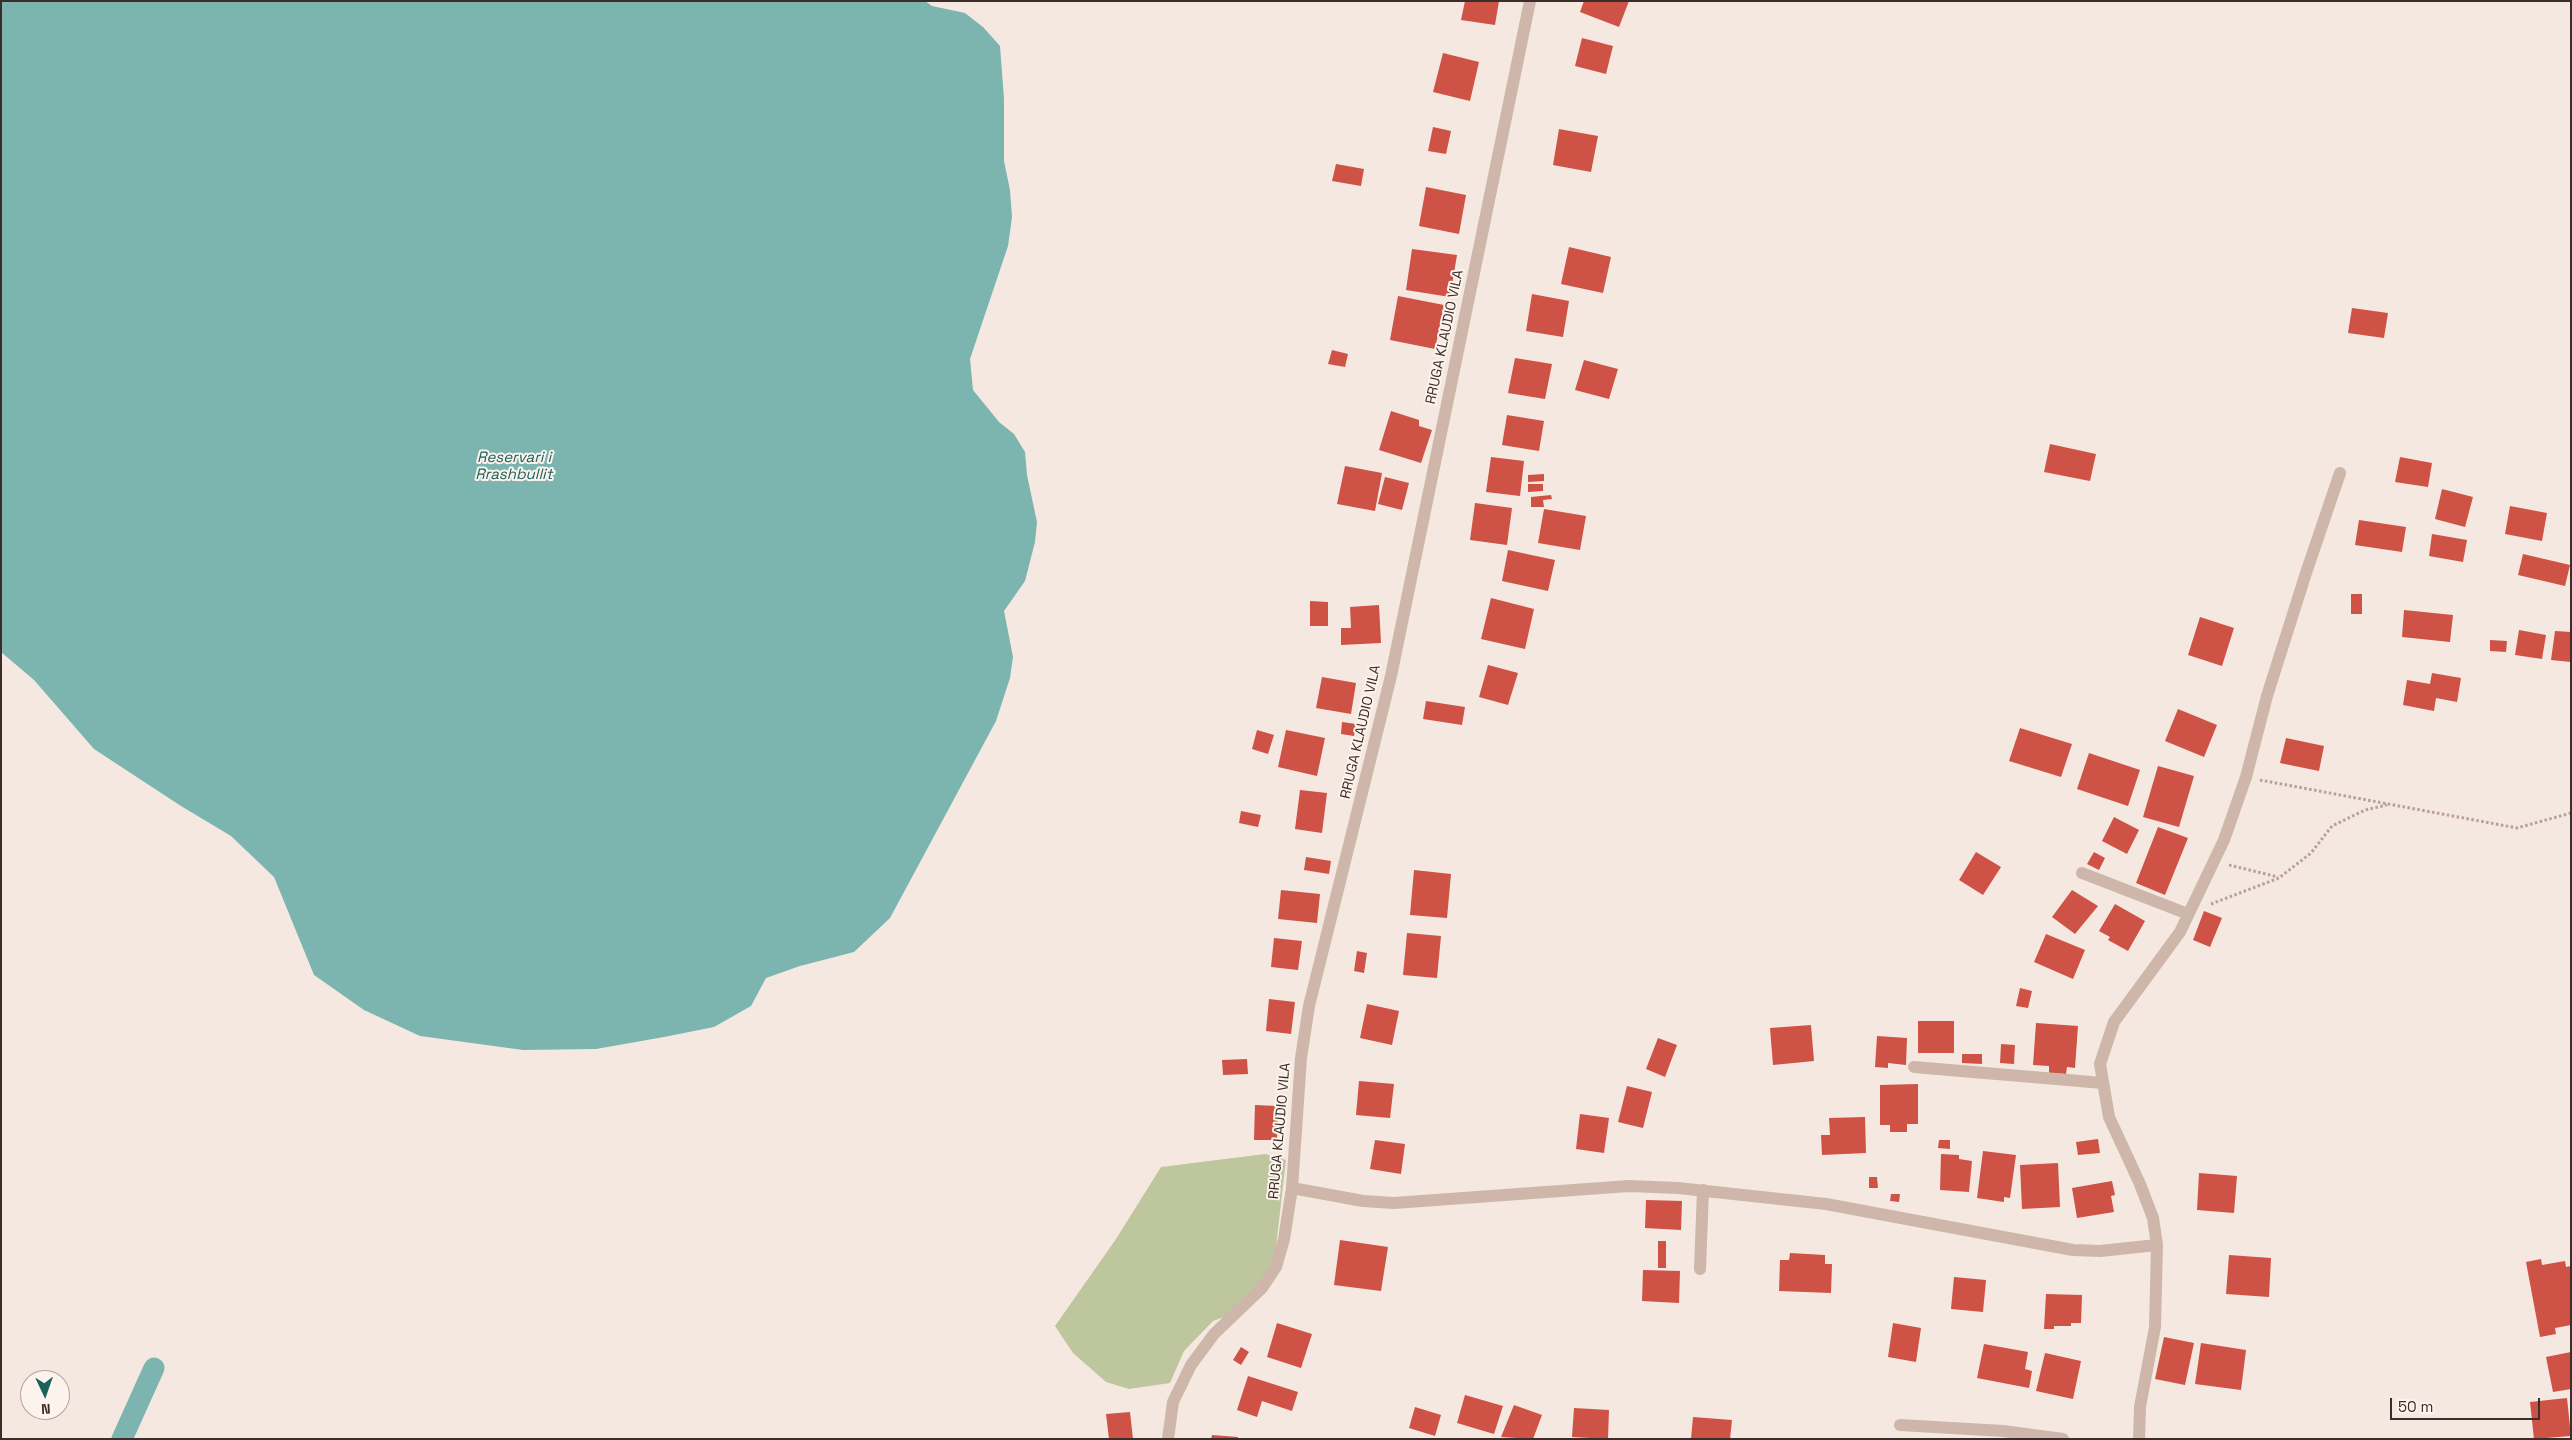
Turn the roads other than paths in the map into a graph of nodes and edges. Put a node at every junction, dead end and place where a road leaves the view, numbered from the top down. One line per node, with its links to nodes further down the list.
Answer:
1 (1530, 1): 7 (street, RRUGA KLAUDIO VILA)
2 (2340, 473): 4 (street)
3 (2082, 873): 4 (street)
4 (2190, 911): 6 (street)
5 (1914, 1067): 6 (street)
6 (2103, 1083): 9 (street)
7 (1292, 1188): 8 (street); 12 (street, RRUGA KLAUDIO VILA)
8 (1703, 1190): 9 (street); 10 (street)
9 (2156, 1245): 14 (street)
10 (1700, 1269)
11 (1900, 1425): 13 (street)
12 (1168, 1439)
13 (2063, 1439)
14 (2139, 1439)

